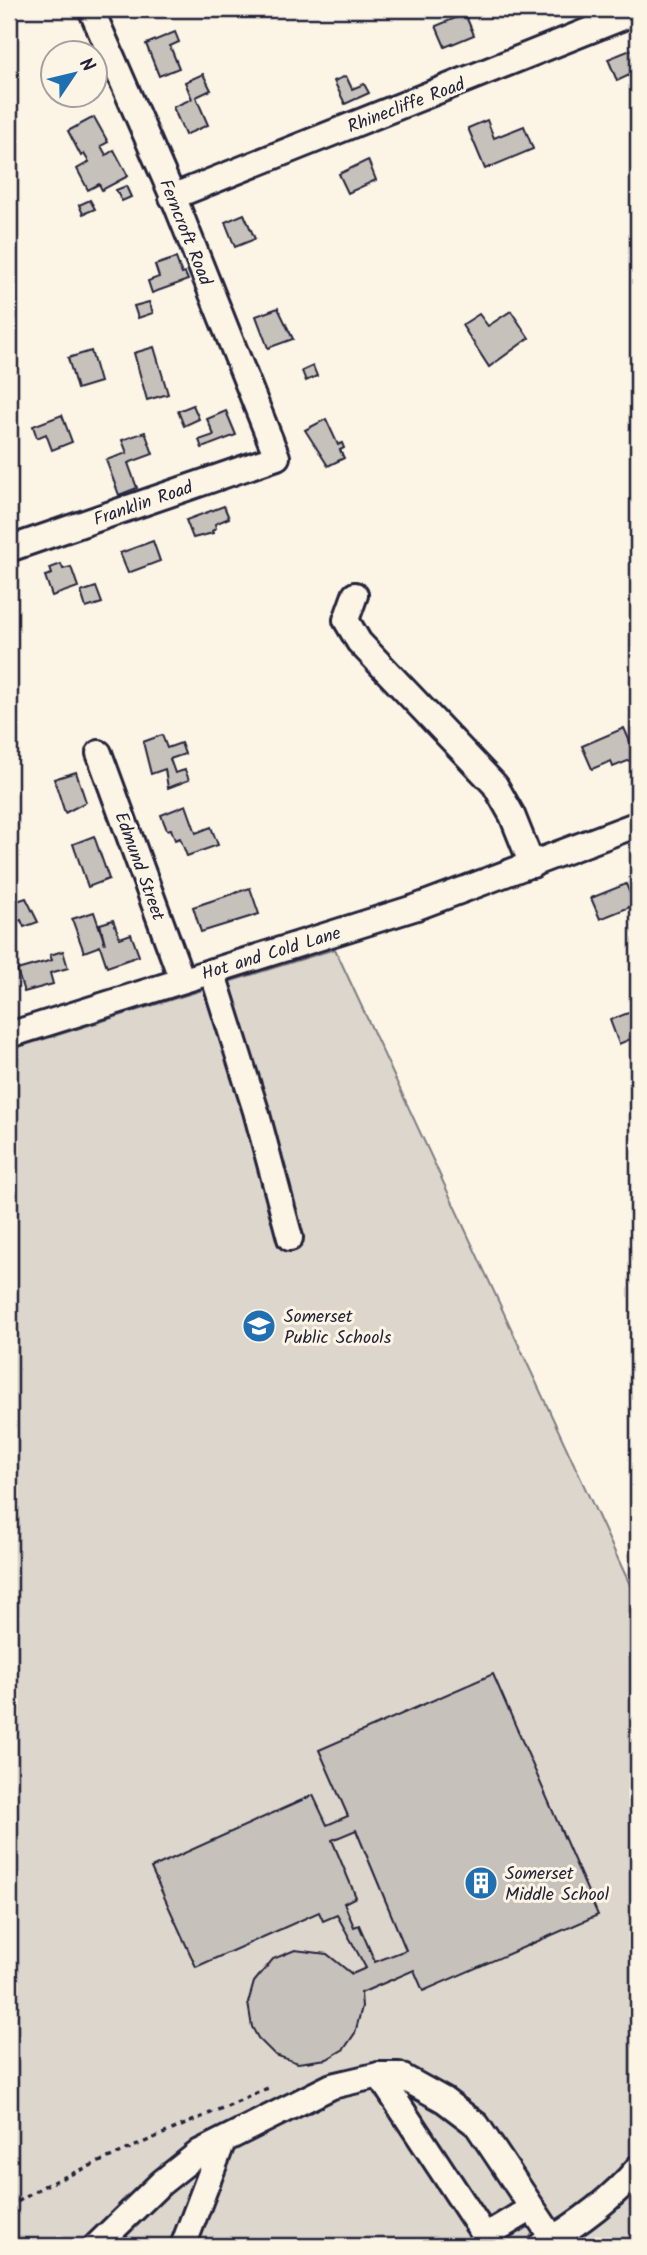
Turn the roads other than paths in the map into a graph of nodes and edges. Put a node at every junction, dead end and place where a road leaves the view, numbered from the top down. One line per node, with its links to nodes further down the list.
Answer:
1 (91, 9): 3 (street, Ferncroft Road)
2 (638, 11): 3 (street, Rhinecliffe Road)
3 (173, 197): 4 (street, Ferncroft Road)
4 (277, 457): 5 (street, Franklin Road)
5 (9, 550)
6 (355, 595): 9 (street)
7 (99, 753): 11 (street, Edmund Street)
8 (637, 828): 9 (street, Hot and Cold Lane)
9 (532, 865): 10 (street, Hot and Cold Lane)
10 (212, 971): 11 (street, Hot and Cold Lane); 13 (street)
11 (182, 980): 12 (street, Hot and Cold Lane)
12 (9, 1035)
13 (290, 1238)
14 (379, 2075): 15 (street); 17 (street); 17 (street)
15 (223, 2141): 19 (street); 20 (street)
16 (638, 2168): 18 (street)
17 (532, 2208): 18 (street)
18 (550, 2244)
19 (96, 2246)
20 (183, 2246)

